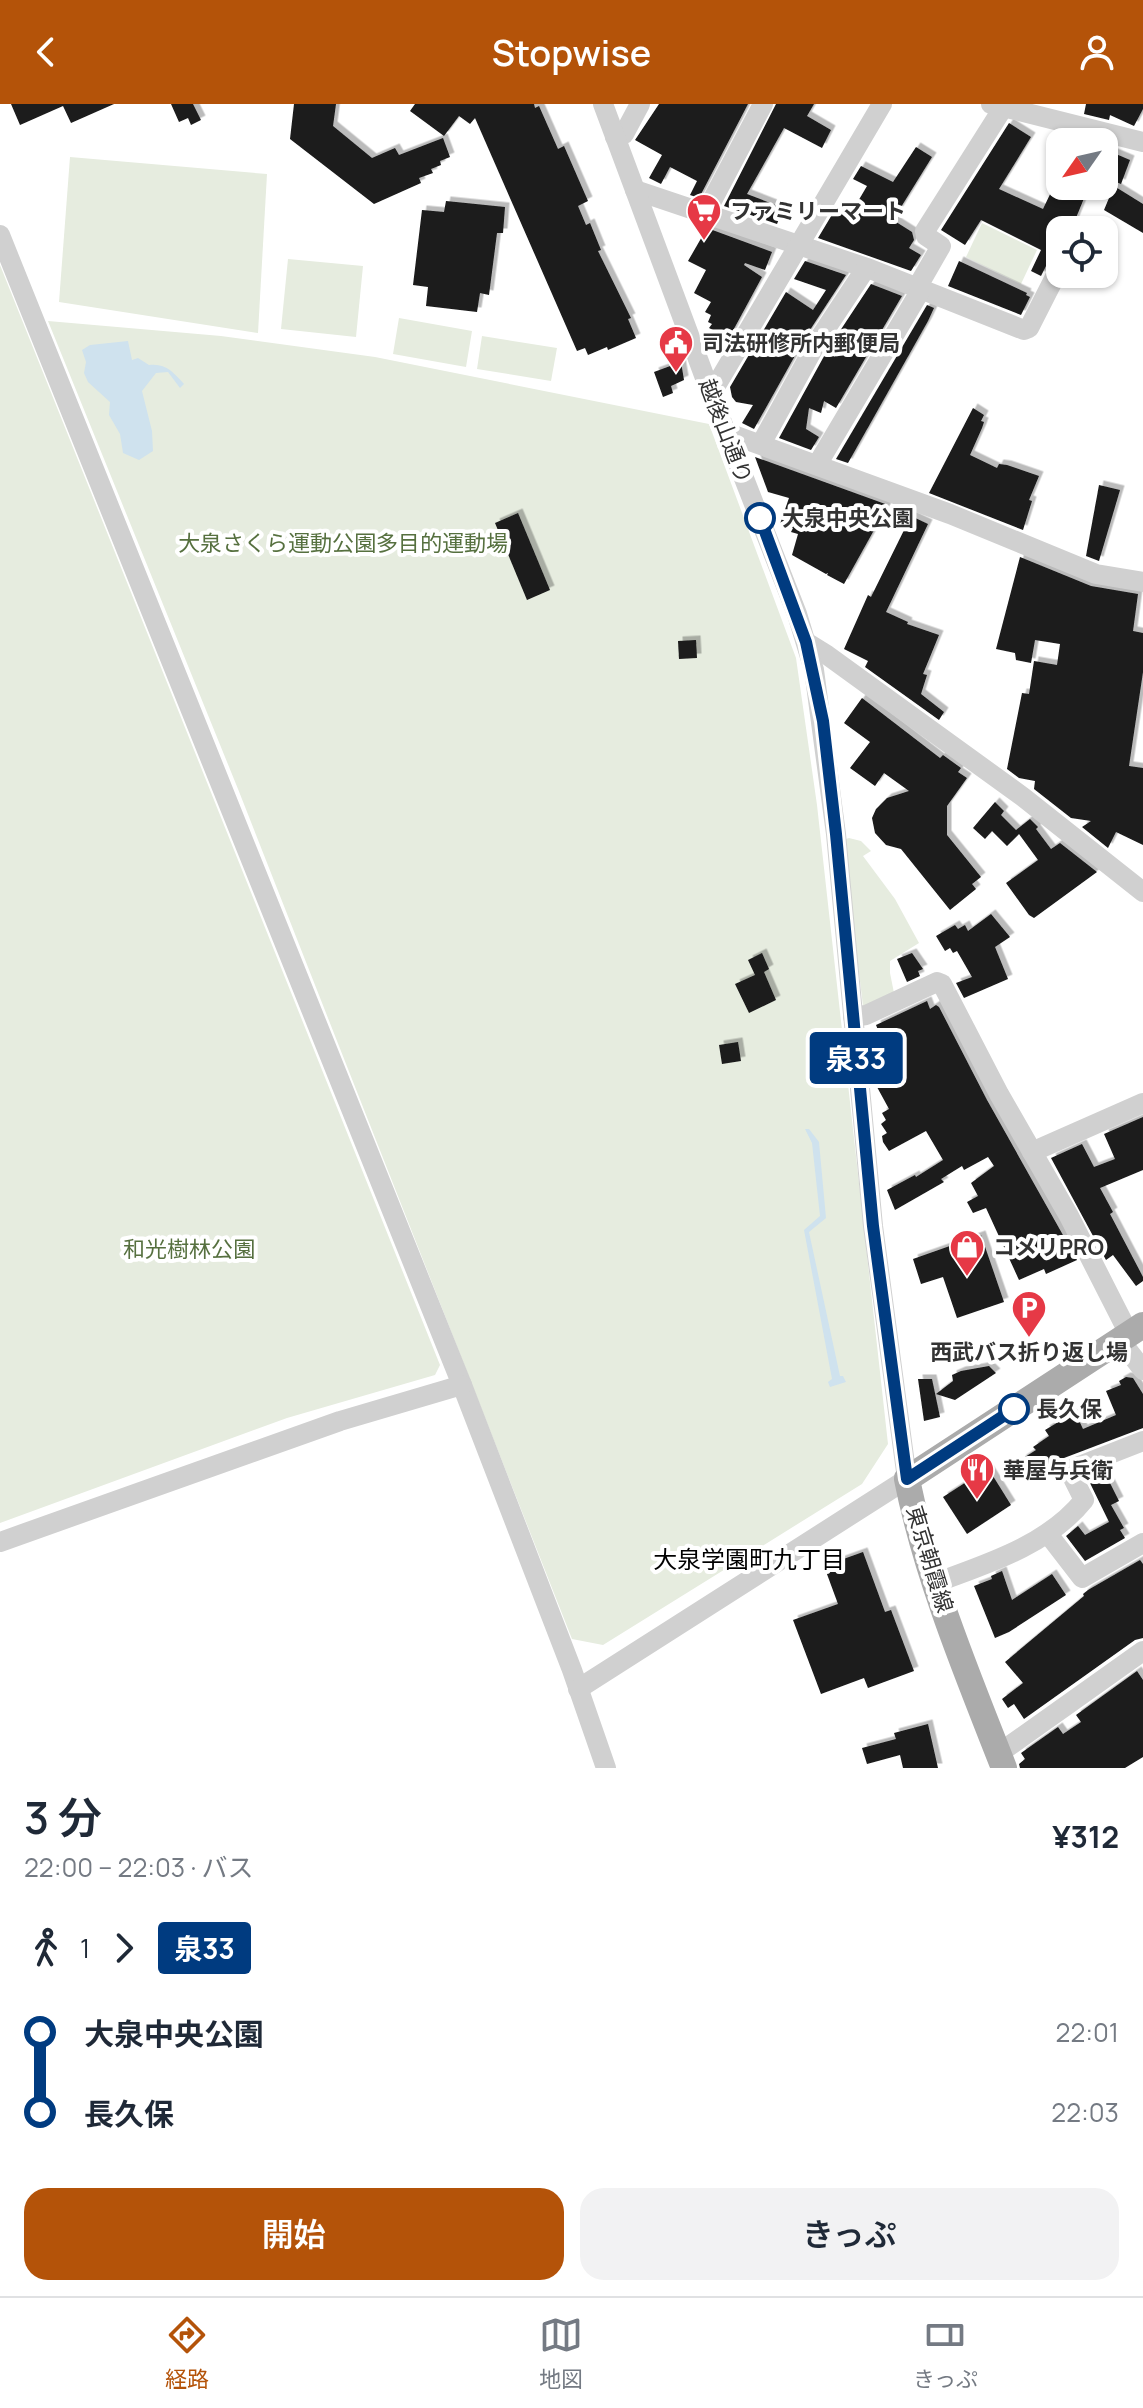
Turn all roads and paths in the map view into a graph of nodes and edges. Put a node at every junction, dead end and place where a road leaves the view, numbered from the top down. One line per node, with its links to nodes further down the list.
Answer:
1 (603, 104): 6 (street, 越後山通り)
2 (640, 104): 6 (street)
3 (763, 104): 9 (street)
4 (882, 104): 11 (street)
5 (996, 106): 7 (street); 13 (street)
6 (615, 137): 8 (street, 越後山通り)
7 (1143, 142)
8 (635, 190): 9 (street); 15 (street, 越後山通り)
9 (706, 212): 11 (street)
10 (0, 235): 27 (street)
11 (798, 243): 12 (street); 15 (street)
12 (866, 268): 13 (street); 17 (street)
13 (920, 287): 14 (street); 18 (street)
14 (1049, 288)
15 (711, 394): 16 (street, 越後山通り)
16 (725, 432): 17 (street); 20 (street, 越後山通り)
17 (761, 444): 18 (street)
18 (817, 465): 19 (street)
19 (1143, 582)
20 (806, 642): 21 (street); 22 (street, 越後山通り)
21 (1143, 892)
22 (853, 1017): 24 (street); 29 (street, 越後山通り)
23 (1143, 1103): 24 (street)
24 (1032, 1152): 25 (street)
25 (1133, 1340): 26 (street); 29 (main road, 東京朝霞線)
26 (1143, 1370)
27 (462, 1385): 31 (street); 35 (street)
28 (1143, 1441): 30 (street)
29 (907, 1479): 33 (main road, 東京朝霞線); 35 (street)
30 (1048, 1534): 32 (street); 33 (street)
31 (0, 1542)
32 (1143, 1543)
33 (935, 1583): 36 (main road, 東京朝霞線)
34 (1143, 1651): 36 (street)
35 (578, 1689): 37 (street)
36 (1001, 1761)
37 (606, 1768)

